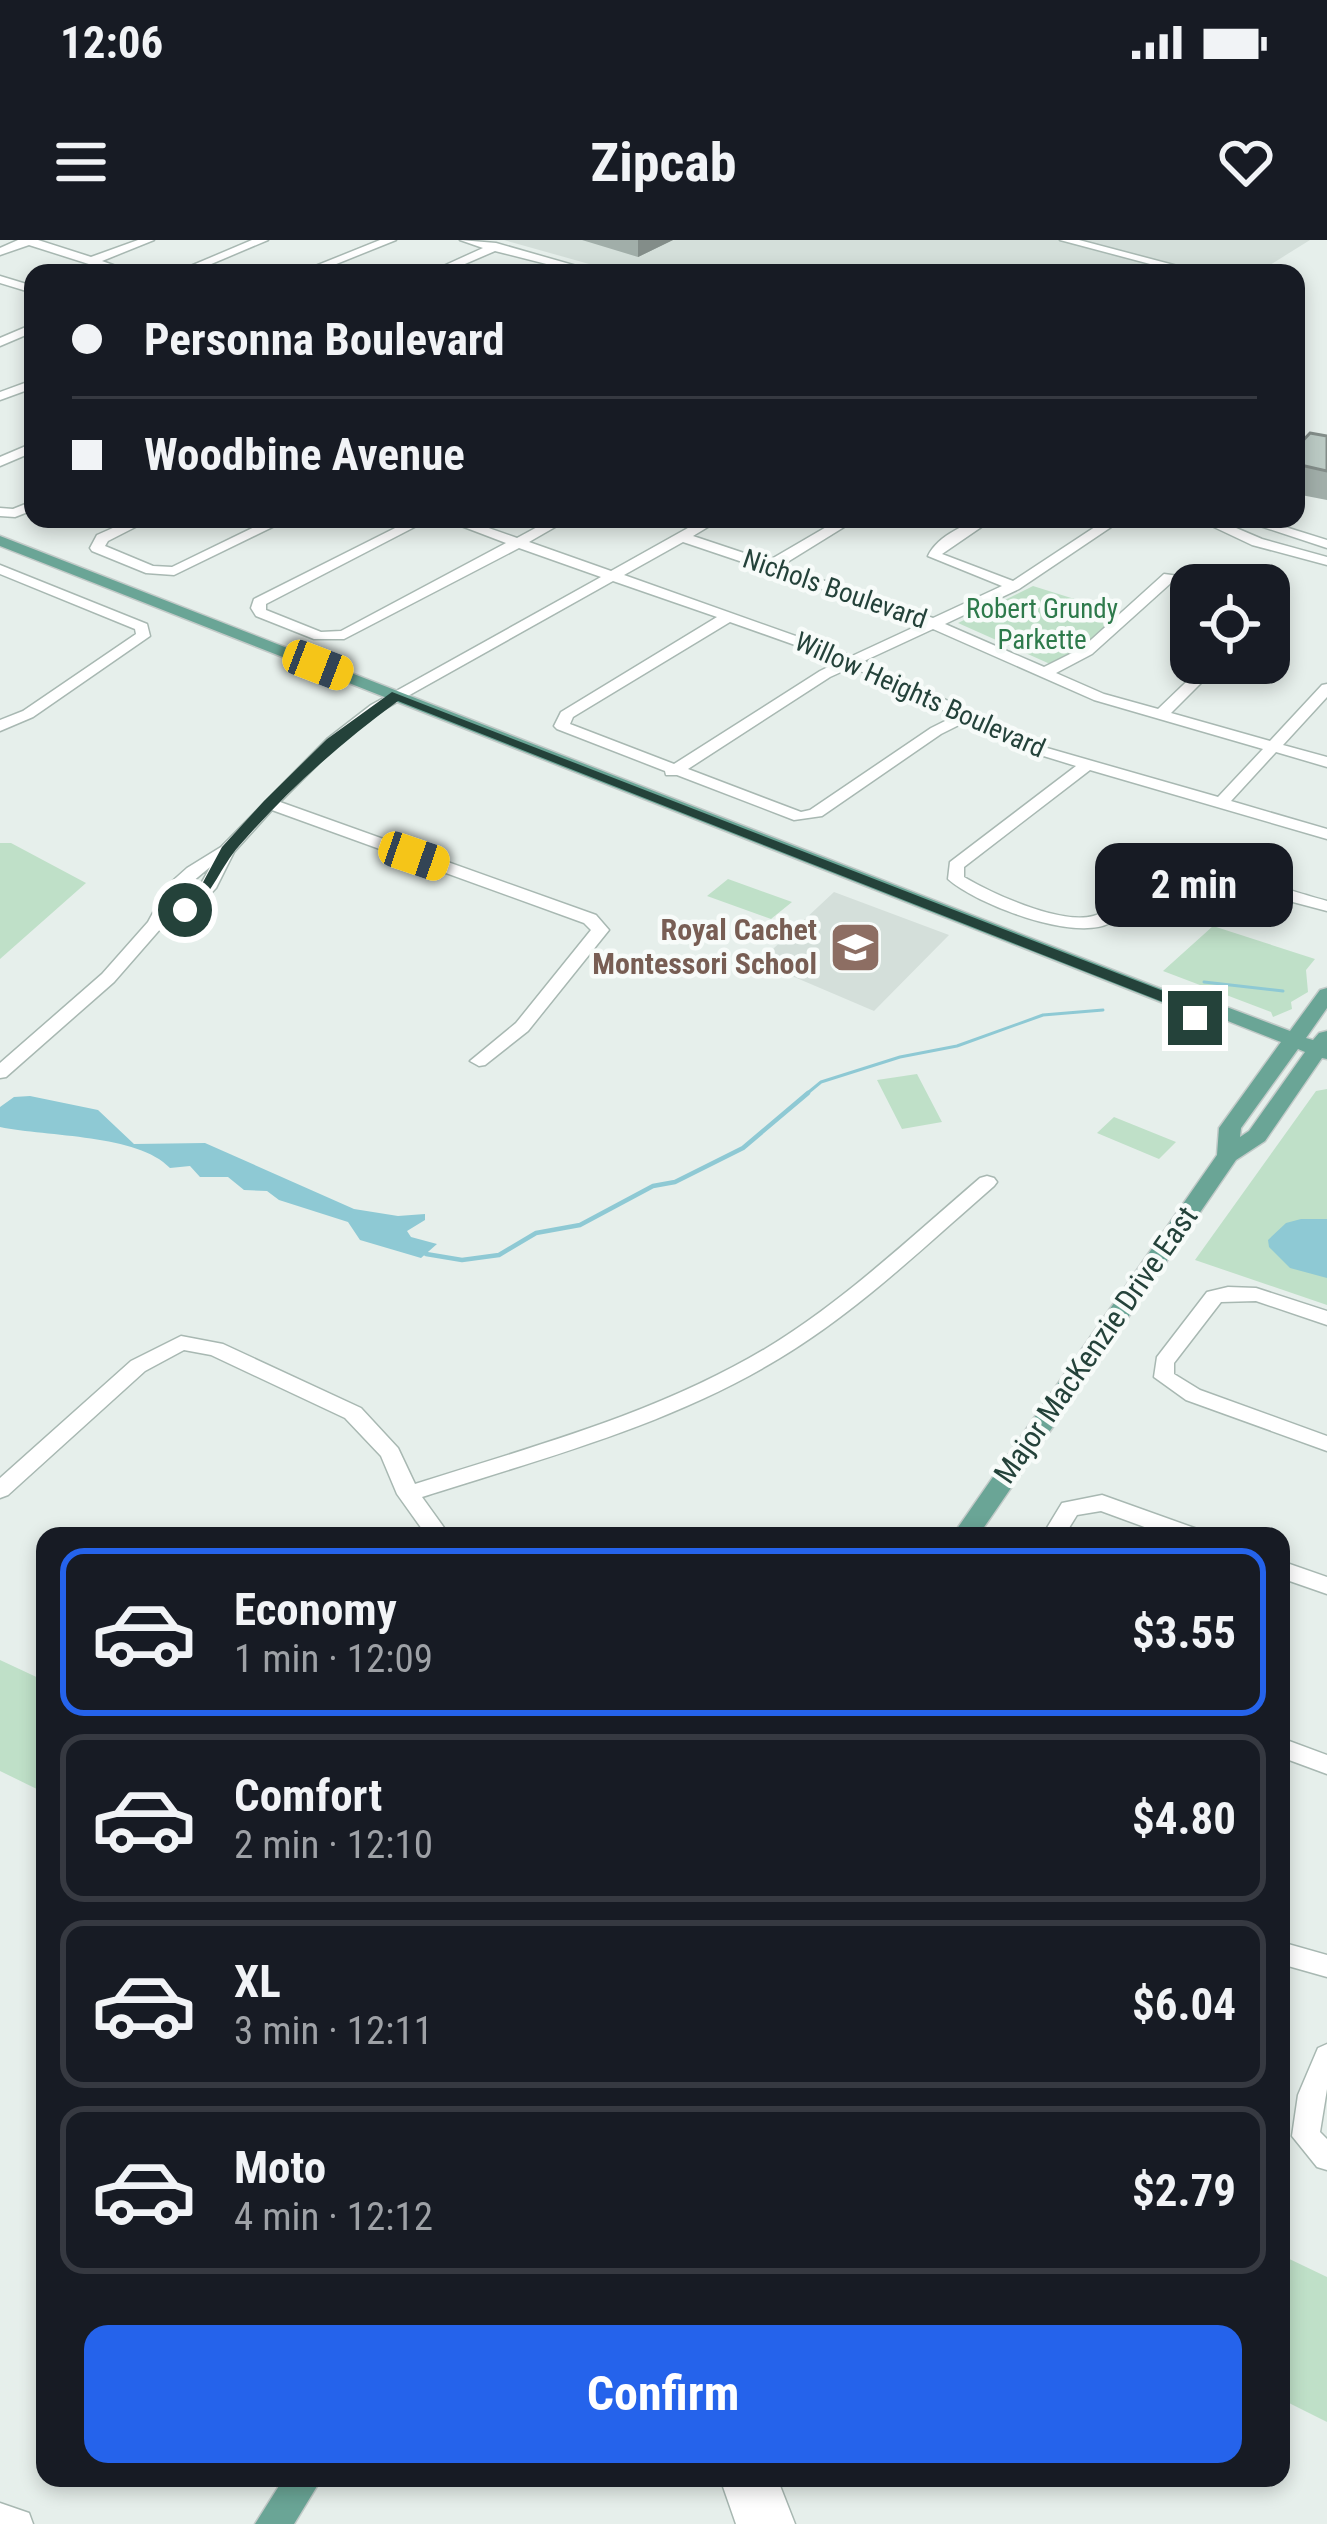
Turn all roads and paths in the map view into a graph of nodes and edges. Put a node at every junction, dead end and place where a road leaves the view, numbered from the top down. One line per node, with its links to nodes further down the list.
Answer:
1 (28, 240): 9 (street); 10 (street)
2 (148, 240): 10 (street)
3 (262, 240): 12 (street)
4 (376, 240): 13 (street)
5 (390, 240): 14 (street)
6 (466, 240): 8 (street)
7 (1066, 240): 17 (street)
8 (488, 243): 15 (street); 16 (street)
9 (0, 252)
10 (92, 262): 11 (street)
11 (99, 264)
12 (202, 264)
13 (324, 264)
14 (325, 264)
15 (450, 264)
16 (564, 264)
17 (1162, 264)
18 (124, 528): 19 (street)
19 (263, 528)
20 (405, 528): 31 (street)
21 (477, 528): 31 (street, Willow Heights Boulevard)
22 (545, 528): 31 (street)
23 (698, 528): 29 (street)
24 (835, 528): 34 (street)
25 (971, 528): 38 (street)
26 (1102, 528): 38 (street)
27 (1225, 528): 33 (street)
28 (1275, 528): 32 (street)
29 (682, 537): 34 (street, Nichols Boulevard); 36 (street)
30 (0, 541): 45 (main road)
31 (518, 542): 36 (street, Willow Heights Boulevard)
32 (1327, 544)
33 (1327, 561)
34 (770, 566): 40 (street, Nichols Boulevard)
35 (0, 569): 48 (street)
36 (611, 576): 39 (street, Willow Heights Boulevard); 45 (street)
37 (1170, 577): 42 (street)
38 (1014, 586): 40 (street)
39 (729, 616): 41 (street, Willow Heights Boulevard); 52 (street)
40 (934, 623): 41 (street); 42 (street, Nichols Boulevard)
41 (851, 661): 47 (street, Willow Heights Boulevard); 52 (street)
42 (1044, 673): 46 (street, Nichols Boulevard)
43 (1192, 684): 46 (street)
44 (1326, 690): 49 (street)
45 (397, 695): 54 (street); 58 (main road)
46 (1160, 715): 49 (street, Nichols Boulevard)
47 (966, 716): 51 (street, Willow Heights Boulevard); 52 (street)
48 (0, 726)
49 (1273, 746): 50 (street, Nichols Boulevard); 53 (street)
50 (1327, 762)
51 (1087, 765): 53 (street, Willow Heights Boulevard); 56 (street)
52 (672, 772)
53 (1221, 803): 55 (street, Willow Heights Boulevard)
54 (269, 804): 60 (street); 61 (street)
55 (1327, 834)
56 (1327, 906)
57 (1327, 994): 58 (main road, Major MacKenzie Drive East)
58 (1287, 1046): 59 (main road); 62 (main road, Major MacKenzie Drive East)
59 (1322, 1054): 62 (main road, Major MacKenzie Drive East)
60 (479, 1061)
61 (0, 1073)
62 (1228, 1155): 69 (main road, Major MacKenzie Drive East)
63 (987, 1182): 67 (street)
64 (1327, 1318): 65 (street)
65 (1327, 1444)
66 (0, 1490): 67 (street)
67 (408, 1494): 68 (street)
68 (432, 1527)
69 (971, 1527)
70 (1059, 1527): 71 (street)
71 (1167, 1527)
72 (1290, 1572): 73 (street)
73 (1327, 1586)
74 (1290, 1751): 75 (street)
75 (1327, 1765)
76 (1290, 1956): 77 (street)
77 (1327, 1966)
78 (1327, 2056): 79 (street)
79 (1327, 2158)
80 (299, 2487): 85 (main road)
81 (738, 2487): 86 (street)
82 (766, 2487): 87 (street)
83 (0, 2518): 84 (street)
84 (18, 2524)
85 (273, 2524)
86 (751, 2524)
87 (780, 2524)

